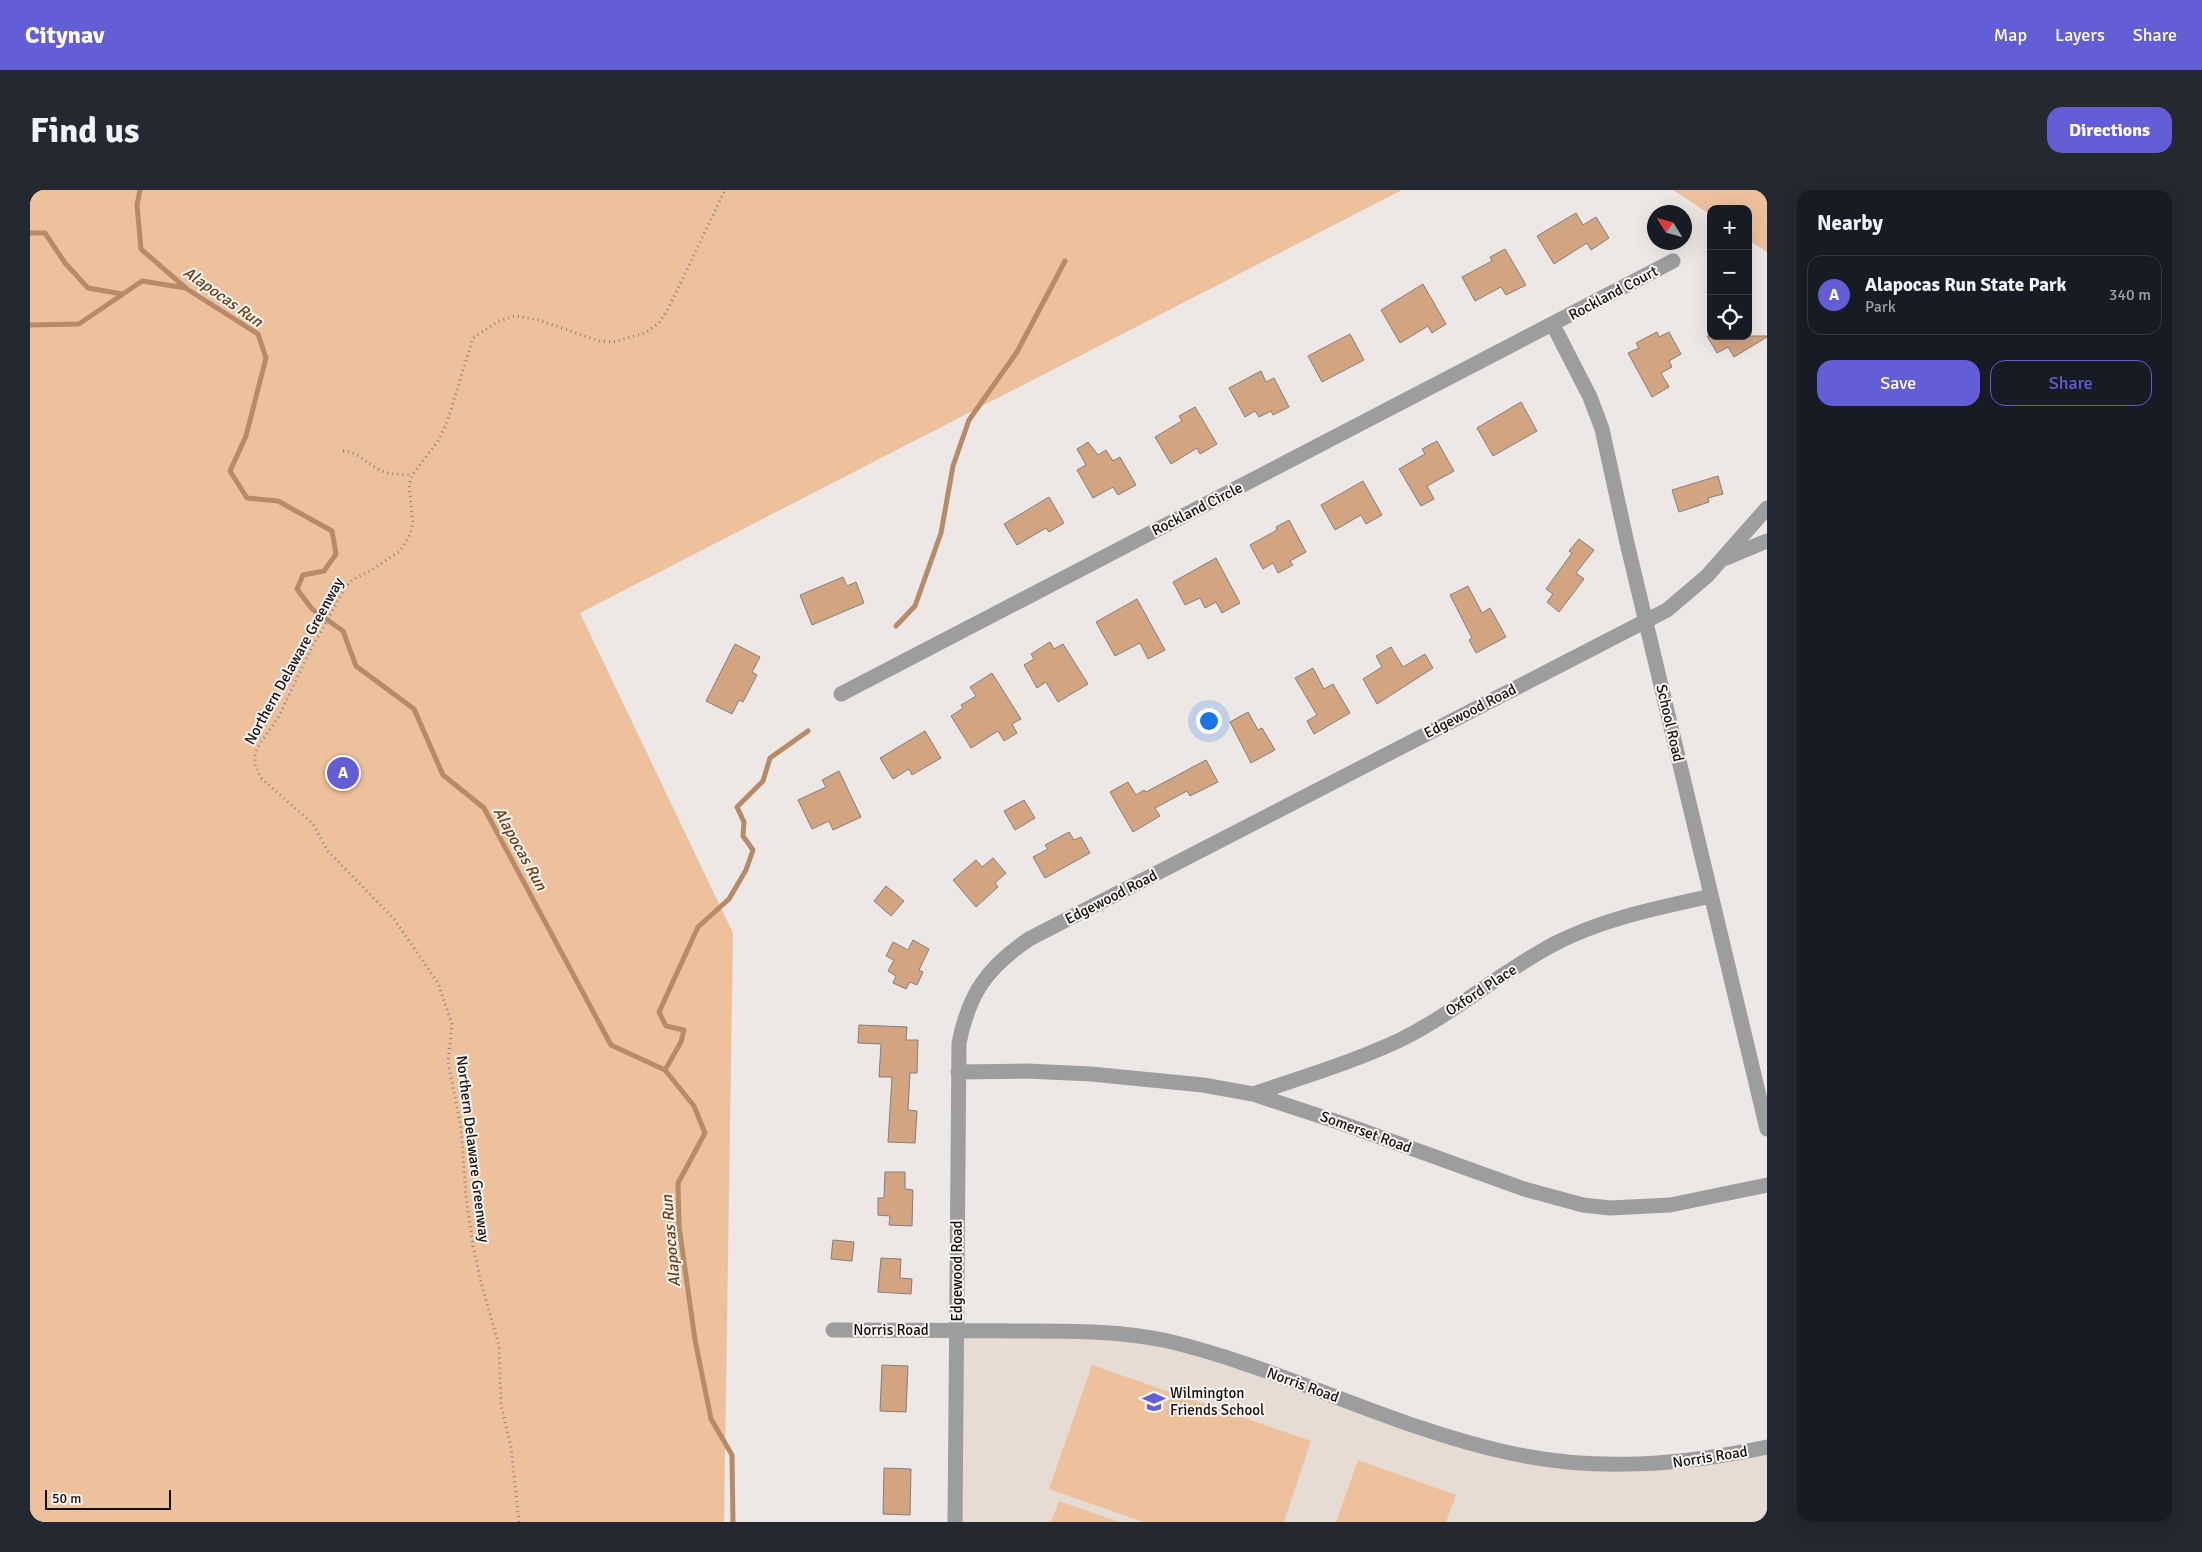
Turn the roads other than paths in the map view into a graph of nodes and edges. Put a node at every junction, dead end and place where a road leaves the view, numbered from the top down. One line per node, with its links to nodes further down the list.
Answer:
1 (1673, 261): 2 (street, Rockland Court)
2 (1553, 325): 6 (street, School Road); 7 (street, Rockland Circle)
3 (1767, 508): 5 (street, Edgewood Road)
4 (1767, 541): 5 (street, Edgewood Road)
5 (1722, 560): 6 (street, Edgewood Road)
6 (1646, 620): 8 (street, School Road); 9 (street, Edgewood Road)
7 (841, 694)
8 (1711, 896): 10 (street, Oxford Place); 11 (street, School Road)
9 (958, 1072): 10 (street, Somerset Road); 14 (street, Edgewood Road)
10 (1253, 1094): 12 (street, Somerset Road)
11 (1767, 1129)
12 (1767, 1185)
13 (833, 1330): 14 (street, Norris Road)
14 (957, 1330): 15 (street, Norris Road); 16 (street, Edgewood Road)
15 (1767, 1447)
16 (954, 1522)

